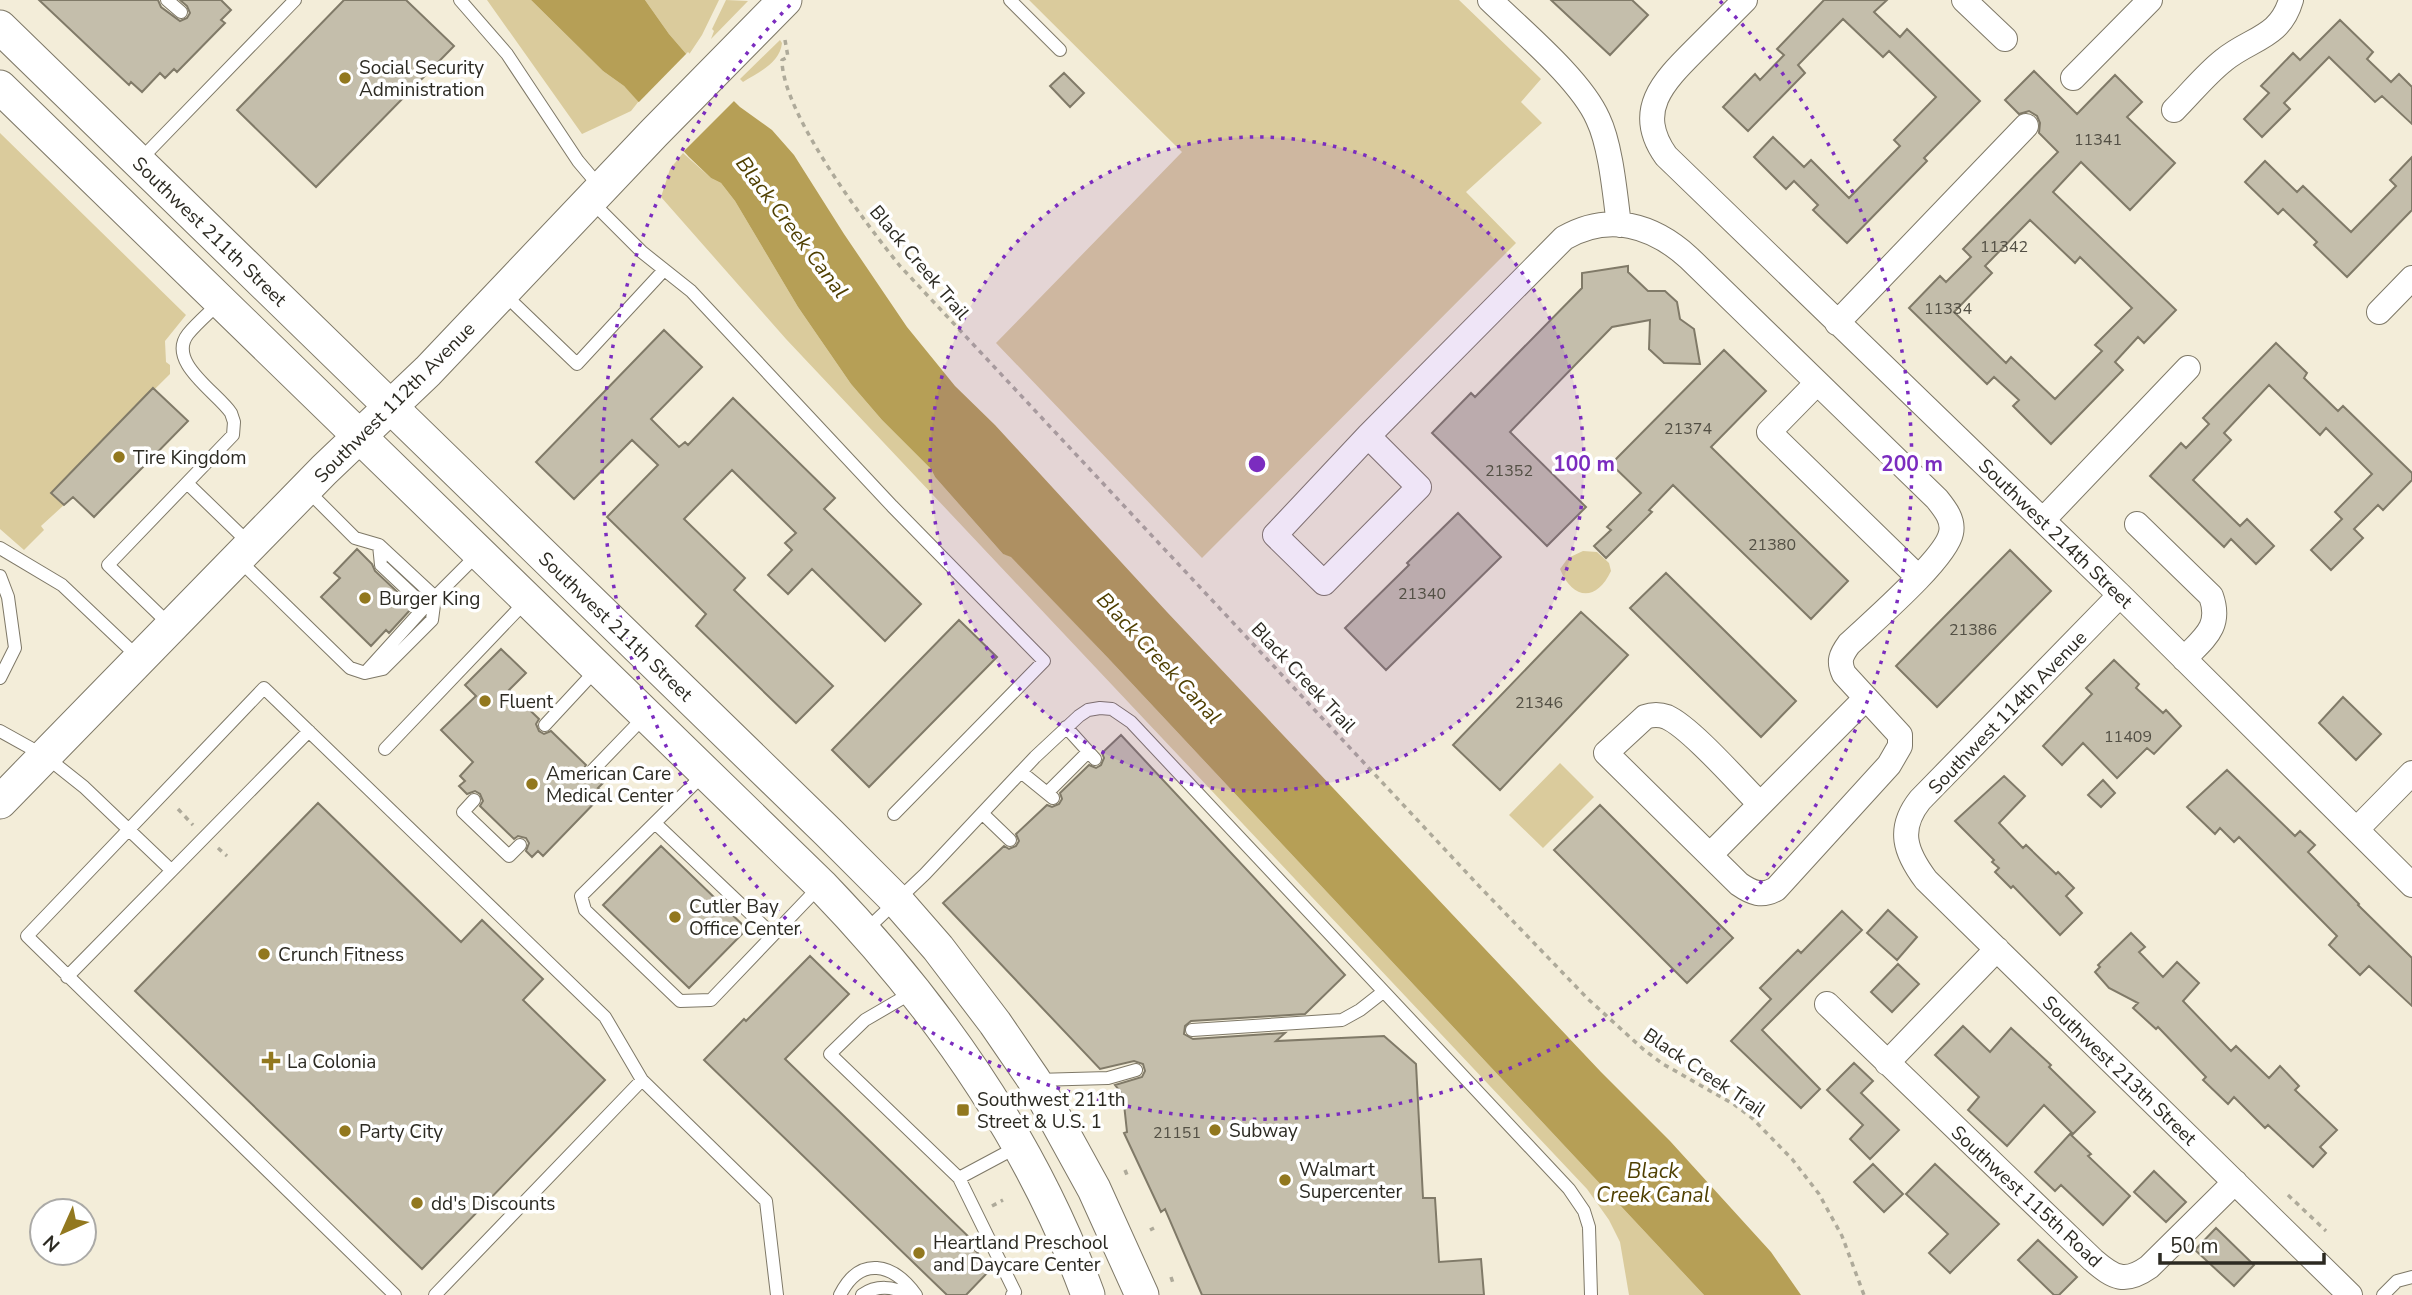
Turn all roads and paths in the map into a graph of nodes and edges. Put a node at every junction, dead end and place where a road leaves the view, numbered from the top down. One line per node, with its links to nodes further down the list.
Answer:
1 (167, 0): 11 (lane)
2 (295, 0): 20 (lane)
3 (460, 0): 21 (lane)
4 (785, 0): 21 (main road, Southwest 112th Avenue)
5 (1010, 0): 15 (lane)
6 (1490, 0): 22 (street)
7 (1745, 0): 28 (street, Southwest 214th Street)
8 (1964, 0): 14 (street)
9 (2150, 0): 16 (street)
10 (2291, 0): 18 (street)
11 (181, 12)
12 (0, 27): 20 (main road, Southwest 211th Street)
13 (783, 35): 119 (path, Black Creek Trail)
14 (2005, 40)
15 (1060, 50)
16 (2073, 78)
17 (0, 87): 26 (main road)
18 (2174, 110)
19 (2026, 126): 28 (street)
20 (138, 162): 31 (main road, Southwest 211th Street)
21 (596, 195): 23 (lane); 25 (main road, Southwest 112th Avenue)
22 (1619, 225): 30 (street); 33 (street)
23 (664, 270): 25 (lane); 69 (lane)
24 (2412, 278): 27 (street)
25 (503, 293): 31 (main road, Southwest 112th Avenue)
26 (220, 301): 32 (main road); 34 (lane)
27 (2379, 312)
28 (1837, 323): 36 (street, Southwest 214th Street)
29 (2188, 368): 36 (street)
30 (1817, 383): 43 (street); 43 (street)
31 (390, 406): 32 (main road, Southwest 112th Avenue); 84 (main road, Southwest 211th Street)
32 (358, 436): 35 (main road, Southwest 112th Avenue); 41 (main road)
33 (1368, 436): 33 (street)
34 (187, 483): 40 (lane); 47 (lane)
35 (306, 489): 38 (lane); 40 (main road, Southwest 112th Avenue)
36 (2043, 520): 44 (street, Southwest 214th Street)
37 (2137, 524): 49 (street)
38 (379, 545): 45 (lane); 51 (lane)
39 (0, 548): 48 (lane)
40 (245, 551): 47 (main road, Southwest 112th Avenue); 51 (lane)
41 (479, 553): 45 (lane); 46 (main road)
42 (0, 576): 52 (lane)
43 (1918, 577): 53 (street)
44 (2120, 595): 49 (street, Southwest 214th Street); 75 (street, Southwest 114th Avenue)
45 (435, 597): 51 (lane)
46 (528, 600): 50 (main road); 59 (lane)
47 (172, 626): 48 (main road, Southwest 112th Avenue)
48 (140, 659): 60 (main road, Southwest 112th Avenue)
49 (2184, 659): 74 (street, Southwest 214th Street)
50 (597, 668): 54 (main road); 55 (lane)
51 (365, 673)
52 (0, 678)
53 (1866, 698): 67 (street); 79 (street)
54 (646, 715): 61 (lane); 63 (main road)
55 (545, 725)
56 (1066, 727): 62 (lane); 62 (lane); 90 (lane)
57 (0, 730): 60 (lane)
58 (309, 731): 72 (lane); 81 (lane); 95 (lane)
59 (385, 749)
60 (45, 756): 66 (main road, Southwest 112th Avenue); 72 (lane)
61 (592, 771)
62 (1021, 772): 70 (lane)
63 (705, 773): 71 (lane); 83 (main road)
64 (2412, 774): 74 (street)
65 (474, 800): 78 (lane)
66 (0, 802)
67 (1760, 804): 79 (street); 79 (street)
68 (178, 809): 73 (path)
69 (894, 814)
70 (983, 814): 76 (lane); 84 (lane)
71 (654, 823): 86 (lane); 86 (lane)
72 (129, 829): 81 (lane); 88 (lane)
73 (197, 829)
74 (2357, 829): 82 (street, Southwest 214th Street)
75 (1905, 835): 87 (street, Southwest 213th Street)
76 (1010, 840)
77 (214, 844): 80 (path)
78 (520, 845)
79 (1710, 855)
80 (227, 856)
81 (171, 870): 88 (lane)
82 (2412, 885)
83 (821, 886): 85 (main road); 86 (lane)
84 (897, 901): 85 (lane); 96 (main road, Southwest 211th Street)
85 (865, 931): 89 (main road)
86 (773, 935)
87 (1997, 949): 93 (street); 99 (street, Southwest 213th Street)
88 (67, 977): 108 (lane)
89 (915, 991): 97 (main road); 98 (lane)
90 (1383, 992): 92 (lane); 118 (lane)
91 (1827, 1004): 93 (street, Southwest 115th Road)
92 (1192, 1030)
93 (1887, 1063): 99 (street, Southwest 115th Road)
94 (1136, 1070): 96 (lane)
95 (642, 1080): 107 (lane); 110 (lane)
96 (1034, 1080): 117 (main road, Southwest 211th Street)
97 (1020, 1146): 98 (lane); 116 (main road)
98 (959, 1178): 115 (lane)
99 (2235, 1182): 120 (street, Southwest 213th Street)
100 (2288, 1195): 103 (path)
101 (1003, 1200): 102 (path)
102 (986, 1209)
103 (2326, 1231)
104 (1171, 1277): 106 (path)
105 (2412, 1277): 121 (lane)
106 (1173, 1283)
107 (438, 1292): 109 (lane)
108 (395, 1295)
109 (453, 1295)
110 (777, 1295)
111 (840, 1295): 114 (lane)
112 (862, 1295): 113 (lane)
113 (908, 1295)
114 (916, 1295)
115 (1012, 1295)
116 (1088, 1295)
117 (1142, 1295)
118 (1591, 1295)
119 (1864, 1295)
120 (2350, 1295)
121 (2383, 1295)

